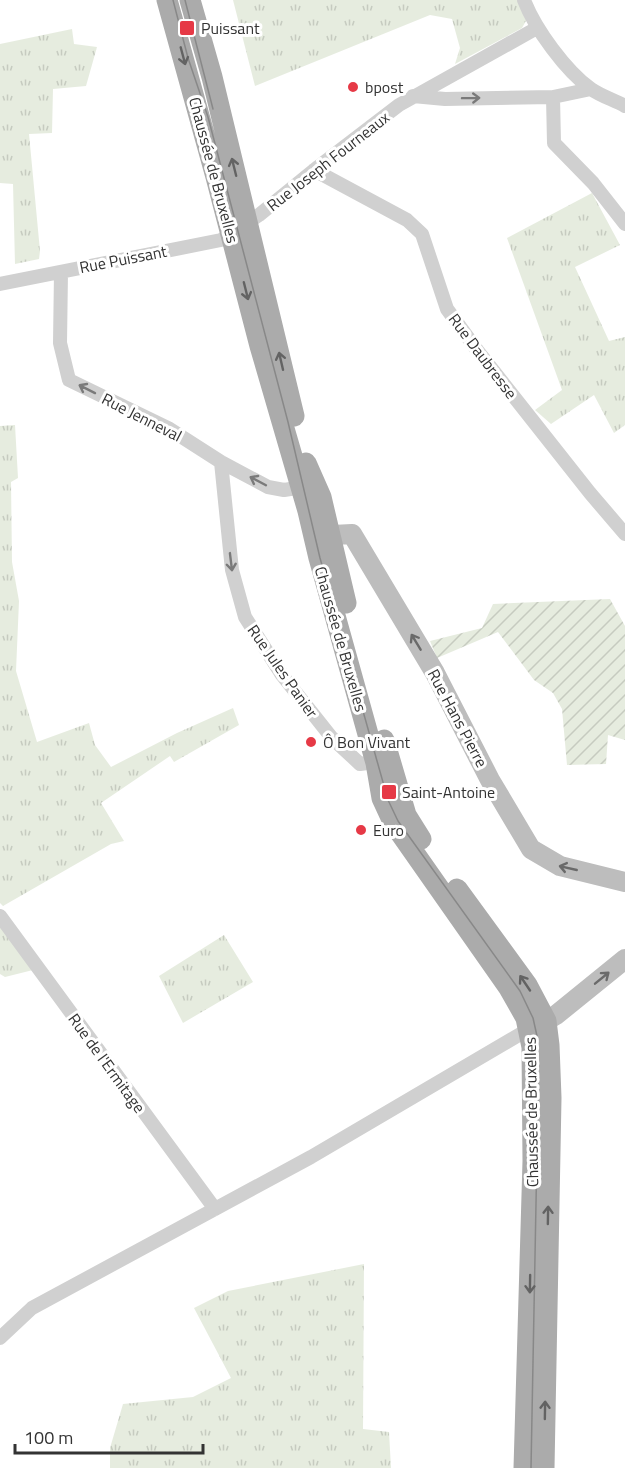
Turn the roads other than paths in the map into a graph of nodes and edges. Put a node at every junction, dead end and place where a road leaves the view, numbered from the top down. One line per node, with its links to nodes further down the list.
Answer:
1 (167, 0): 11 (main road, Chaussée de Bruxelles, one-way to 11)
2 (190, 0): 11 (main road, Chaussée de Bruxelles, one-way to 2)
3 (524, 0): 4 (street)
4 (537, 28): 5 (street); 6 (street, Rue Joseph Fourneaux)
5 (591, 89): 7 (street); 8 (street)
6 (413, 96): 7 (street, one-way to 7); 9 (street, Rue Joseph Fourneaux)
7 (553, 97): 10 (street)
8 (625, 106)
9 (314, 170): 11 (street, Rue Joseph Fourneaux); 16 (street, Rue Daubresse)
10 (625, 224)
11 (241, 228): 12 (street, Rue Puissant); 15 (main road, Chaussée de Bruxelles)
12 (61, 272): 13 (street, Rue Puissant); 14 (street, Rue Jenneval, one-way to 12)
13 (0, 284)
14 (221, 462): 15 (street, Rue Jenneval, one-way to 14); 18 (street, Rue Jules Panier, one-way to 18)
15 (308, 486): 17 (main road, Chaussée de Bruxelles); 18 (main road, Chaussée de Bruxelles)
16 (625, 534)
17 (322, 536): 18 (main road, Chaussée de Bruxelles); 19 (street, Rue Hans Pierre, one-way to 17)
18 (383, 761): 22 (main road, Chaussée de Bruxelles)
19 (625, 882)
20 (0, 916): 23 (street, Rue de l'Ermitage)
21 (625, 959): 22 (street, one-way to 21)
22 (538, 1025): 23 (street); 25 (main road, Chaussée de Bruxelles, one-way to 25); 26 (main road, Chaussée de Bruxelles, one-way to 22)
23 (215, 1209): 24 (street)
24 (0, 1338)
25 (524, 1468)
26 (544, 1468)

